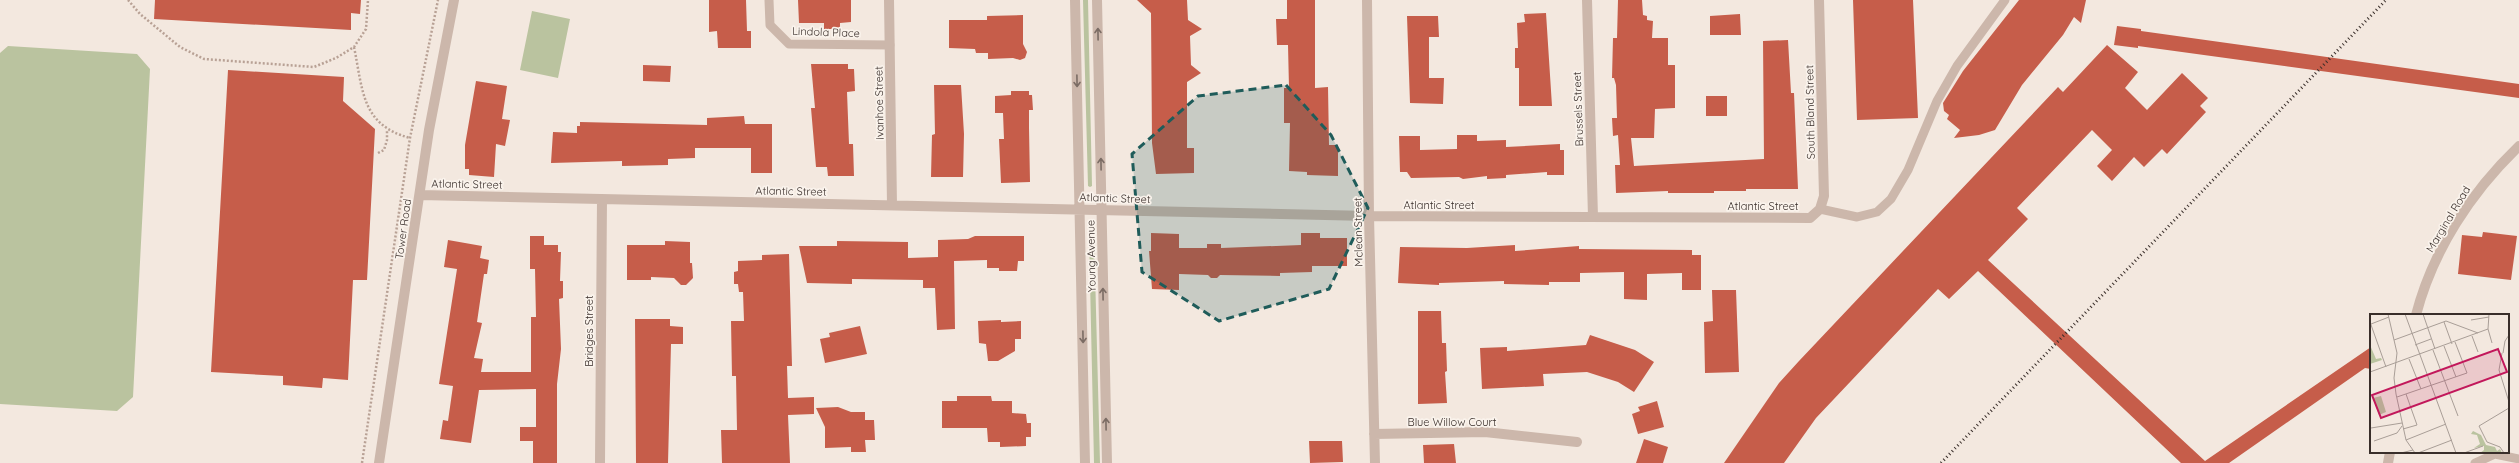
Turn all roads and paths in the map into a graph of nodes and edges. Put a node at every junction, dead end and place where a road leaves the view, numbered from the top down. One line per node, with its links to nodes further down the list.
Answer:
1 (128, 0): 14 (path)
2 (368, 0): 14 (path)
3 (438, 0): 16 (path)
4 (454, 0): 19 (street, Tower Road)
5 (769, 0): 13 (lane, Lindola Place)
6 (889, 0): 13 (street, Ivanhoe Street)
7 (1075, 0): 22 (street, Young Avenue, one-way to 22)
8 (1097, 0): 24 (street, Young Avenue, one-way to 8)
9 (1367, 0): 25 (street, Mclean Street)
10 (1587, 0): 26 (street, Brussels Street)
11 (1819, 0): 23 (street, South Bland Street)
12 (2005, 0): 23 (lane)
13 (890, 45): 21 (street, Ivanhoe Street)
14 (354, 47): 15 (path)
15 (386, 129): 16 (path); 18 (path)
16 (410, 138): 32 (path)
17 (2519, 146): 27 (street, Marginal Road)
18 (378, 153)
19 (420, 194): 20 (street, Atlantic Street); 33 (street, Tower Road)
20 (602, 199): 21 (street, Atlantic Street); 34 (street, Bridges Street)
21 (892, 205): 22 (street, Atlantic Street)
22 (1080, 209): 24 (street, Atlantic Street); 35 (street, Young Avenue, one-way to 35)
23 (1820, 209): 26 (street, Atlantic Street)
24 (1102, 210): 25 (street, Atlantic Street); 36 (street, Young Avenue, one-way to 24)
25 (1369, 216): 26 (street, Atlantic Street); 28 (street, Mclean Street)
26 (1593, 217)
27 (2416, 314)
28 (1374, 434): 29 (street, Blue Willow Court); 37 (street, Mclean Street)
29 (1577, 442)
30 (2390, 453): 38 (street)
31 (2519, 459): 39 (lane)
32 (362, 463)
33 (379, 463)
34 (600, 463)
35 (1085, 463)
36 (1107, 463)
37 (1375, 463)
38 (2388, 463)
39 (2475, 463)

